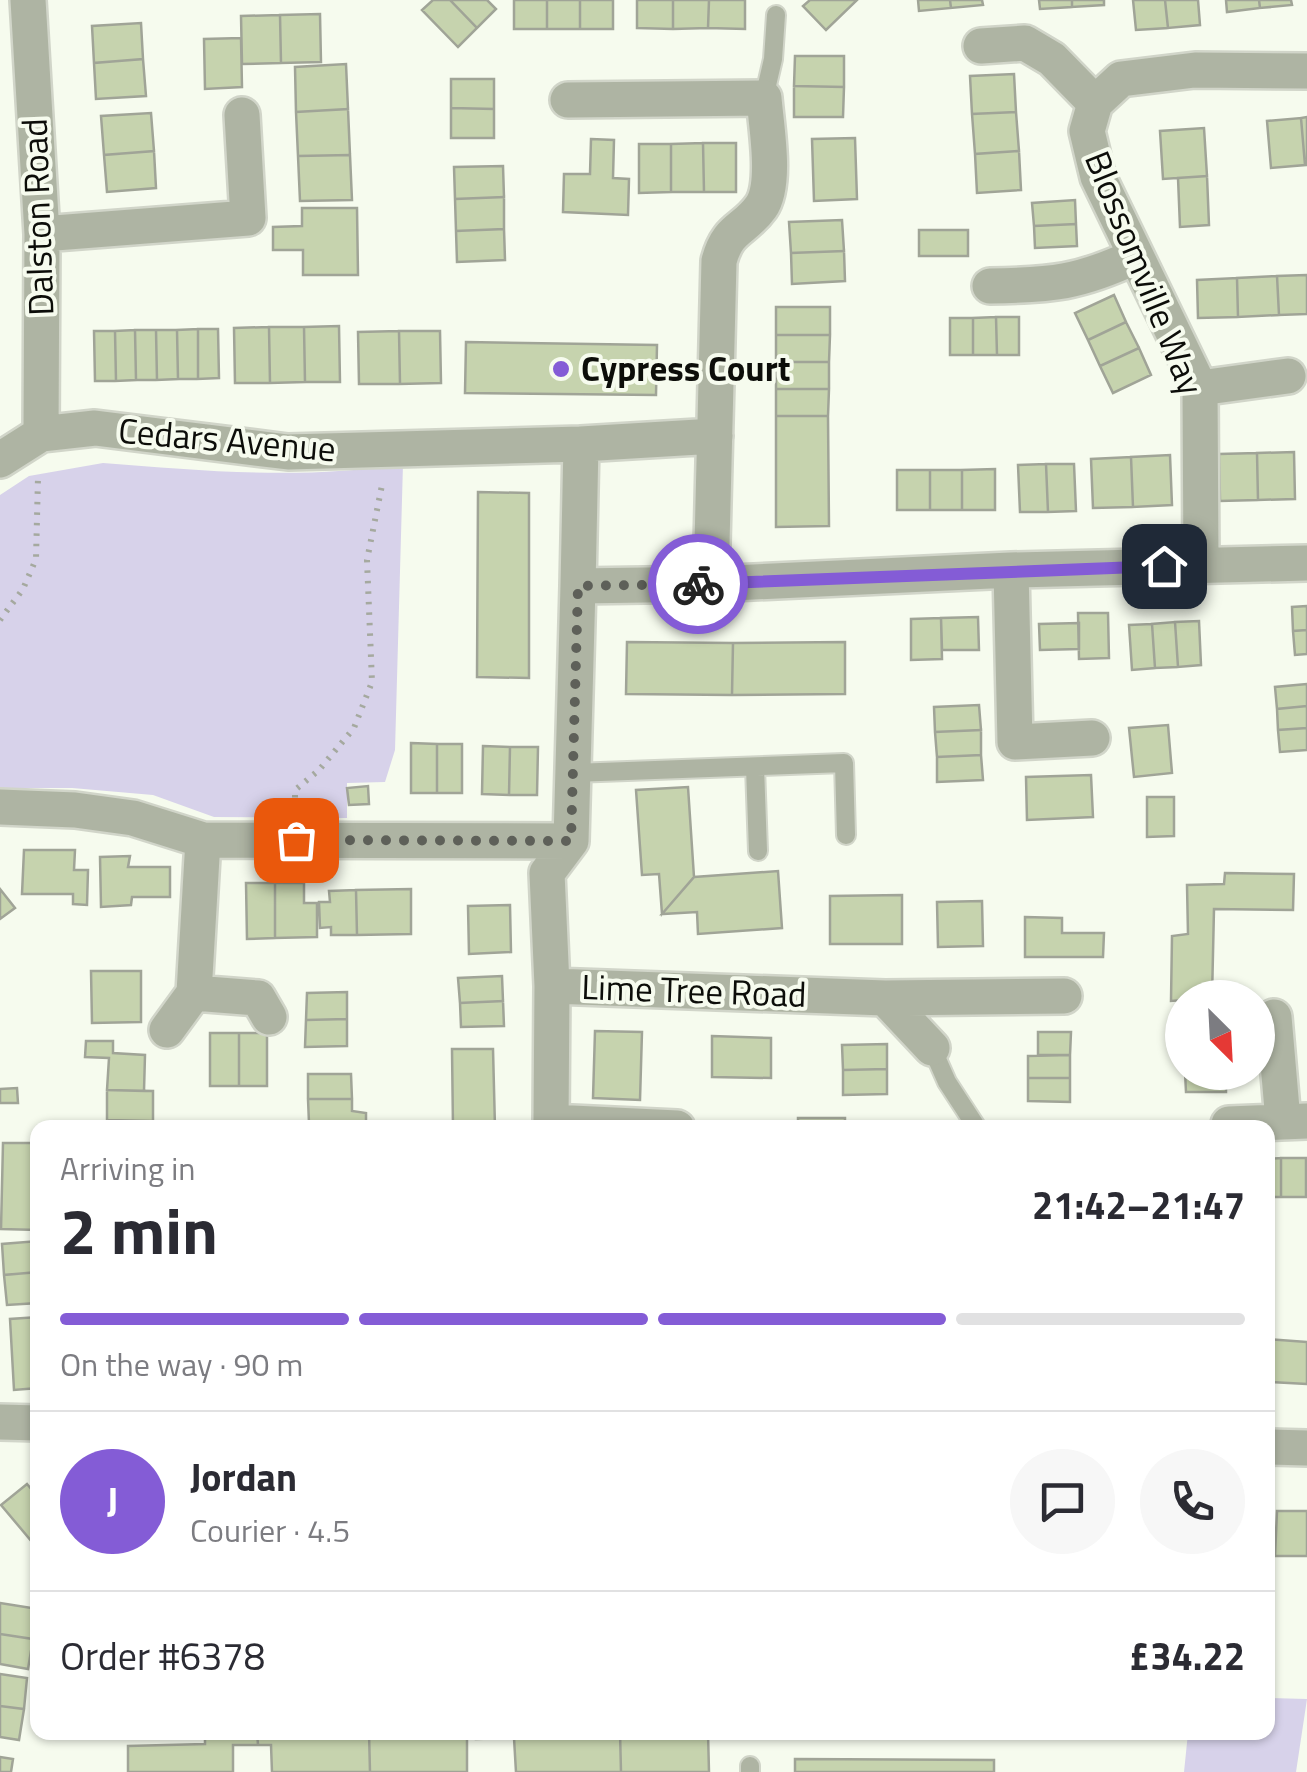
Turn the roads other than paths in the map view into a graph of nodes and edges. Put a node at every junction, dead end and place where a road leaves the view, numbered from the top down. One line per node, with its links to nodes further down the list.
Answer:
1 (28, 0): 9 (street, Dalston Road)
2 (776, 14): 5 (lane)
3 (980, 46): 7 (street, Blossomville Way)
4 (1307, 71): 7 (street, Blossomville Way)
5 (764, 98): 6 (street); 15 (street)
6 (568, 100)
7 (1095, 103): 10 (street, Blossomville Way)
8 (242, 115): 9 (street)
9 (42, 234): 14 (street, Dalston Road)
10 (1136, 256): 11 (street); 13 (street, Blossomville Way)
11 (990, 286)
12 (1288, 376): 13 (street)
13 (1200, 388): 19 (street, Blossomville Way)
14 (41, 434): 16 (street, Cedars Avenue); 17 (street, Cedars Avenue)
15 (715, 436): 16 (street, Cedars Avenue); 21 (street)
16 (582, 444): 22 (street, Lime Tree Road)
17 (0, 460)
18 (1307, 563): 19 (street)
19 (1202, 565): 20 (street)
20 (1011, 570): 21 (street); 23 (street)
21 (711, 584): 22 (street)
22 (578, 586): 25 (street, Lime Tree Road)
23 (1092, 738)
24 (754, 767): 25 (lane); 27 (lane); 30 (lane)
25 (572, 774): 29 (street, Lime Tree Road)
26 (0, 807): 28 (street)
27 (846, 834)
28 (203, 840): 29 (street); 32 (street)
29 (571, 841): 31 (street, Lime Tree Road)
30 (758, 851)
31 (552, 986): 34 (street, Lime Tree Road); 39 (street)
32 (194, 993): 35 (street); 37 (street)
33 (1064, 996): 34 (street, Lime Tree Road)
34 (886, 998): 38 (street)
35 (269, 1016)
36 (1280, 1017): 41 (street)
37 (168, 1030)
38 (932, 1048): 40 (lane)
39 (551, 1120)
40 (972, 1120)
41 (1295, 1121)
42 (0, 1422): 43 (street)
43 (30, 1423)
44 (1275, 1447): 45 (street)
45 (1307, 1448)

